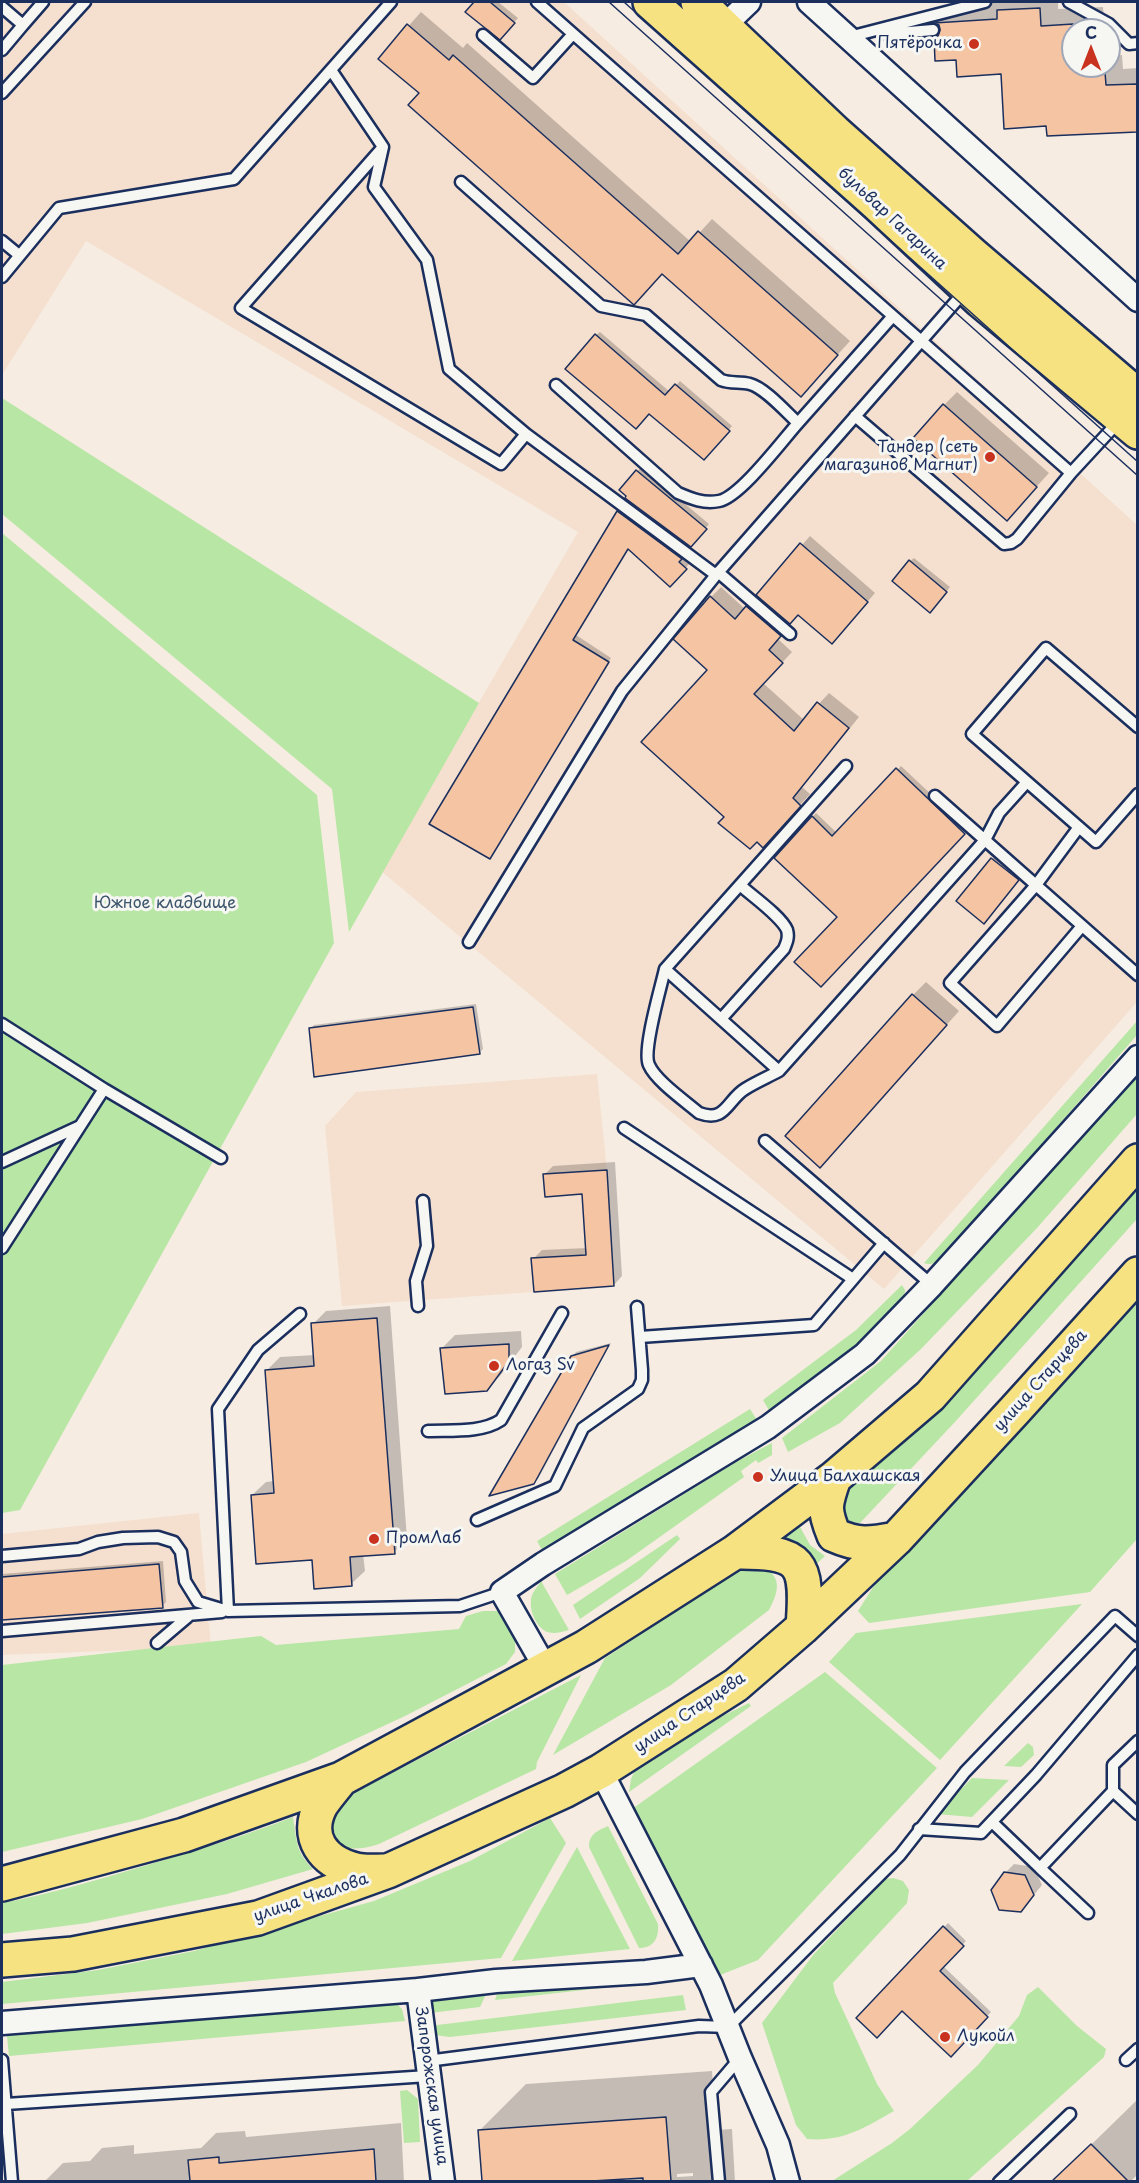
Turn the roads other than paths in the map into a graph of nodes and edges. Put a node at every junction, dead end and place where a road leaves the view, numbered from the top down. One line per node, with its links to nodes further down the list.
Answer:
1 (43, 2): 12 (lane)
2 (85, 2): 21 (lane)
3 (391, 2): 20 (lane)
4 (537, 2): 15 (lane)
5 (650, 2): 27 (main road, бульвар Гагарина)
6 (698, 2): 13 (main road, бульвар Гагарина)
7 (749, 2): 13 (street)
8 (809, 2): 17 (street)
9 (985, 2): 17 (lane)
10 (1069, 2): 18 (lane)
11 (2, 7): 12 (lane)
12 (23, 25): 19 (lane)
13 (724, 27): 27 (main road, бульвар Гагарина)
14 (933, 30): 17 (lane)
15 (573, 34): 16 (lane); 29 (lane)
16 (483, 35)
17 (854, 37): 28 (street)
18 (1137, 43)
19 (2, 50)
20 (331, 70): 22 (lane); 25 (lane)
21 (2, 93)
22 (382, 147): 35 (lane); 35 (lane)
23 (461, 182): 34 (lane)
24 (2, 241): 25 (lane)
25 (19, 255): 26 (lane)
26 (2, 277)
27 (980, 280): 30 (lane); 32 (main road, бульвар Гагарина)
28 (1137, 300)
29 (893, 316): 30 (lane); 34 (lane)
30 (921, 341): 33 (lane); 36 (lane)
31 (556, 385): 34 (lane)
32 (1132, 415): 36 (lane)
33 (855, 416): 36 (lane); 37 (lane)
34 (798, 423)
35 (526, 434): 37 (lane)
36 (1071, 473)
37 (717, 573): 38 (lane); 49 (lane)
38 (790, 634)
39 (1137, 727): 41 (lane)
40 (846, 766): 46 (lane)
41 (1027, 782): 44 (lane); 45 (lane)
42 (1137, 794): 44 (lane)
43 (934, 796): 45 (lane)
44 (1079, 827): 47 (lane)
45 (986, 840): 47 (lane); 55 (lane)
46 (740, 885): 50 (lane); 52 (lane)
47 (1036, 885): 48 (lane); 48 (lane)
48 (1082, 926): 51 (lane)
49 (469, 942)
50 (665, 969): 52 (lane); 55 (lane)
51 (1137, 975)
52 (721, 1019): 55 (lane)
53 (2, 1024): 56 (lane)
54 (1137, 1057): 68 (street)
55 (779, 1071)
56 (104, 1089): 57 (lane); 60 (lane)
57 (80, 1126): 62 (lane); 65 (lane)
58 (624, 1128): 67 (lane)
59 (765, 1141): 64 (lane)
60 (221, 1158)
61 (1137, 1161): 75 (main road)
62 (2, 1162)
63 (423, 1201): 69 (lane)
64 (884, 1243): 67 (lane); 68 (lane)
65 (2, 1248)
66 (1137, 1274): 77 (main road, улица Старцева)
67 (853, 1279): 73 (lane)
68 (932, 1285): 80 (street)
69 (418, 1306)
70 (638, 1307): 73 (lane)
71 (562, 1313): 74 (lane)
72 (300, 1314): 81 (lane)
73 (640, 1337): 76 (lane)
74 (428, 1431)
75 (834, 1478): 77 (main road); 78 (main road)
76 (477, 1520)
77 (896, 1539): 83 (main road, улица Старцева)
78 (735, 1552): 83 (main road); 88 (main road)
79 (2, 1556): 81 (lane)
80 (502, 1592): 81 (lane); 88 (street)
81 (228, 1611): 82 (lane)
82 (190, 1614): 84 (lane); 86 (lane)
83 (803, 1627): 90 (main road, улица Старцева)
84 (2, 1631)
85 (1137, 1636): 95 (lane)
86 (157, 1643)
87 (1137, 1655): 94 (lane)
88 (546, 1669): 91 (main road)
89 (1137, 1741): 92 (lane)
90 (601, 1772): 97 (main road, улица Чкалова); 101 (street)
91 (341, 1779): 97 (main road); 98 (main road)
92 (1113, 1791): 93 (lane); 96 (lane)
93 (1137, 1814)
94 (992, 1822): 95 (lane); 96 (lane)
95 (918, 1829): 104 (lane)
96 (1040, 1868): 99 (lane)
97 (388, 1871): 100 (main road, улица Чкалова)
98 (2, 1884)
99 (1088, 1913)
100 (2, 1960)
101 (701, 1965): 102 (street); 104 (street)
102 (418, 1990): 103 (street); 109 (street, Запорожская улица)
103 (2, 2023)
104 (728, 2027): 106 (street); 109 (lane)
105 (1137, 2049): 108 (lane)
106 (740, 2058): 114 (lane); 115 (street)
107 (2, 2060): 110 (lane)
108 (1126, 2060)
109 (427, 2068): 110 (lane); 113 (street, Запорожская улица)
110 (6, 2104): 112 (lane)
111 (1070, 2114): 116 (lane)
112 (12, 2181)
113 (443, 2181)
114 (719, 2181)
115 (788, 2181)
116 (999, 2181)

